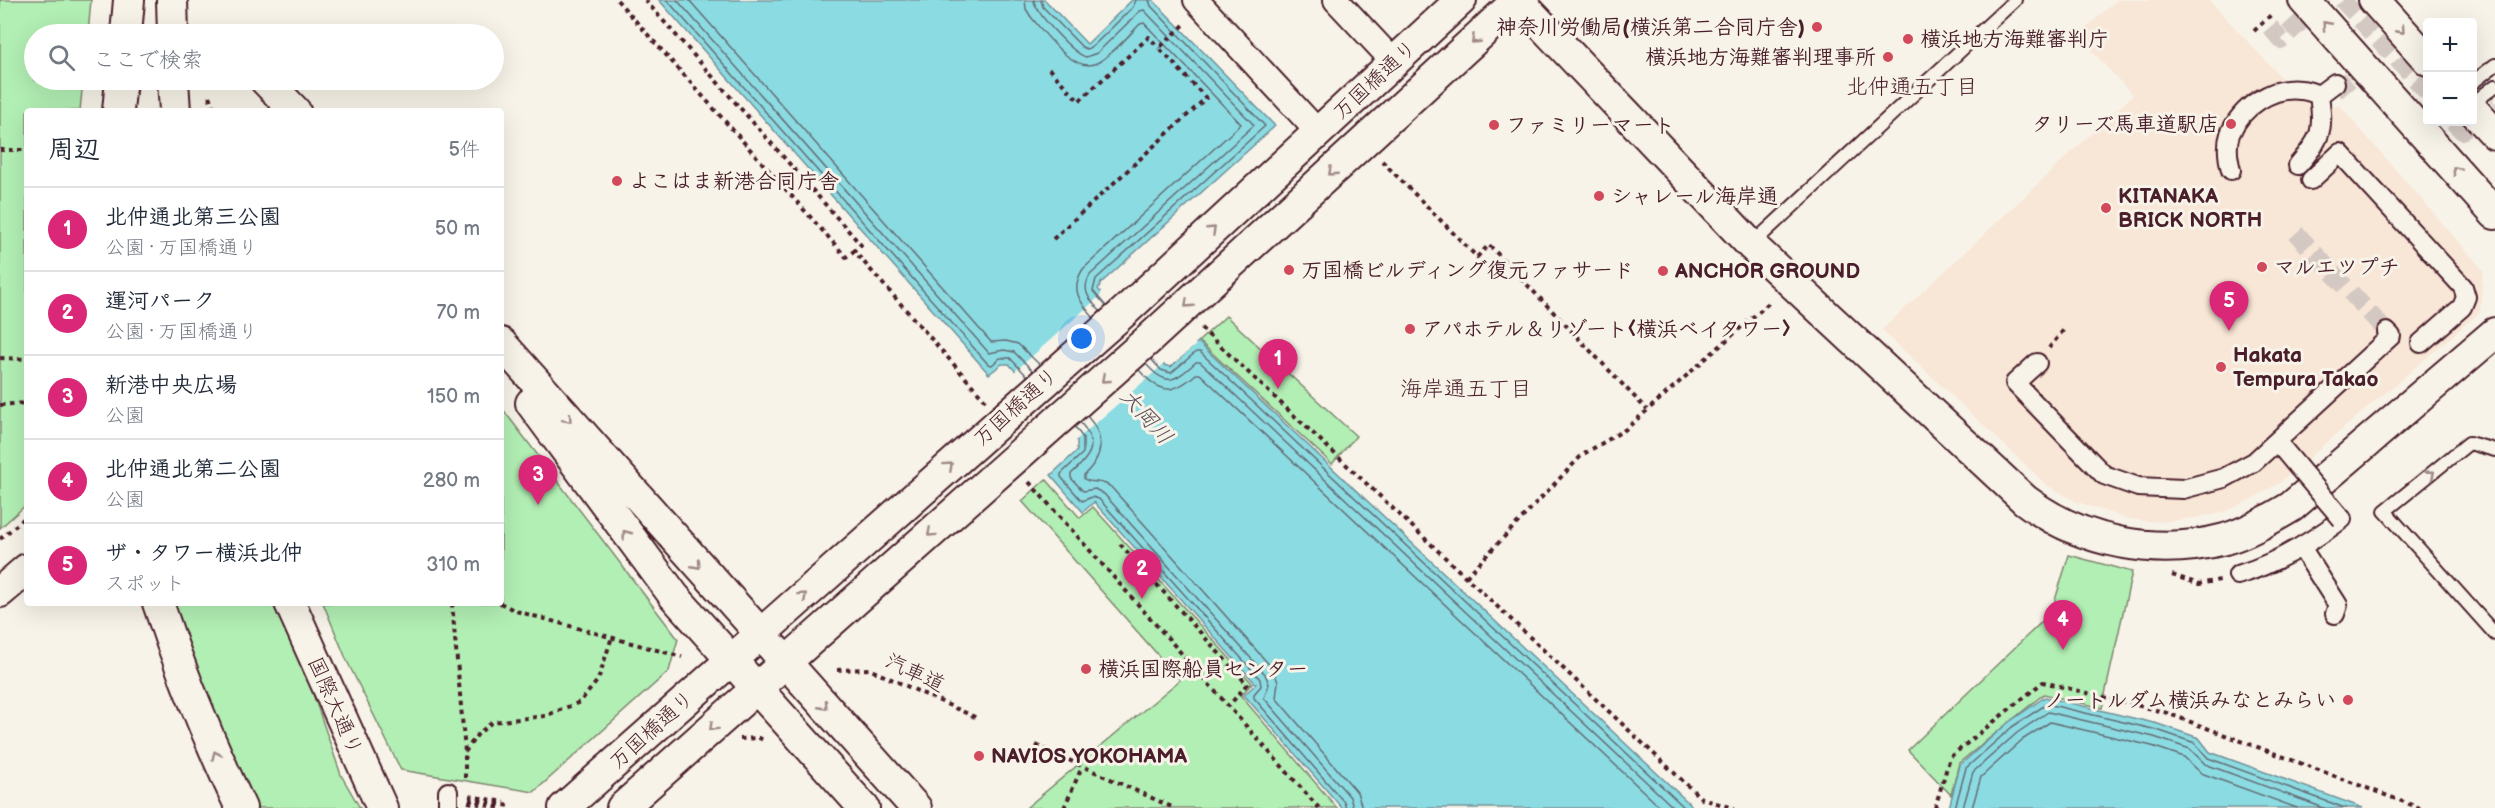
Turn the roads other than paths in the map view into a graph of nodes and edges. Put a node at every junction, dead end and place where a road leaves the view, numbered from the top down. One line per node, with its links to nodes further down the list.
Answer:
1 (129, 0): 10 (street)
2 (172, 0): 11 (street)
3 (1336, 0): 13 (street)
4 (1461, 0): 13 (street, 万国橋通り)
5 (1518, 0): 35 (street); 54 (street, 万国橋通り, one-way to 54)
6 (2015, 0): 35 (lane)
7 (2304, 0): 34 (street, one-way to 7)
8 (2374, 0): 12 (street, one-way to 12)
9 (1199, 4): 28 (street)
10 (127, 24)
11 (173, 24)
12 (2423, 55)
13 (1394, 62): 28 (street, 万国橋通り)
14 (2495, 64): 15 (lane)
15 (2477, 79)
16 (2335, 82): 21 (street)
17 (2495, 86): 22 (lane)
18 (120, 90): 23 (street)
19 (174, 90): 24 (street)
20 (275, 90): 25 (street)
21 (2319, 95): 27 (street); 32 (street)
22 (2477, 100)
23 (118, 108)
24 (175, 108)
25 (292, 108)
26 (2477, 115): 29 (street)
27 (2322, 131): 30 (street); 31 (street)
28 (1318, 132): 52 (street, 万国橋通り, one-way to 28)
29 (2495, 134)
30 (2340, 153): 33 (street); 38 (street)
31 (2298, 165)
32 (2232, 170)
33 (2311, 180)
34 (2495, 214)
35 (1751, 245): 37 (street)
36 (2387, 332): 42 (street)
37 (2495, 333)
38 (2421, 343)
39 (504, 346): 52 (street, one-way to 52)
40 (2037, 363): 42 (street)
41 (504, 365): 53 (street, one-way to 41)
42 (2278, 443): 44 (street, bridge)
43 (2495, 450): 51 (lane, one-way to 43)
44 (2301, 548): 46 (street); 50 (street)
45 (24, 571): 47 (street)
46 (2238, 575)
47 (0, 592)
48 (159, 606): 56 (street, one-way to 48)
49 (291, 606): 57 (street, 国際大通り)
50 (2335, 614)
51 (2495, 633)
52 (760, 634): 53 (street, 万国橋通り); 54 (street)
53 (731, 660): 55 (street); 58 (street, 万国橋通り)
54 (785, 663): 55 (street, 万国橋通り); 61 (street, one-way to 61)
55 (756, 688): 59 (street, 万国橋通り, one-way to 59); 60 (street)
56 (241, 808)
57 (382, 808)
58 (564, 808)
59 (622, 808)
60 (864, 808)
61 (916, 808)

